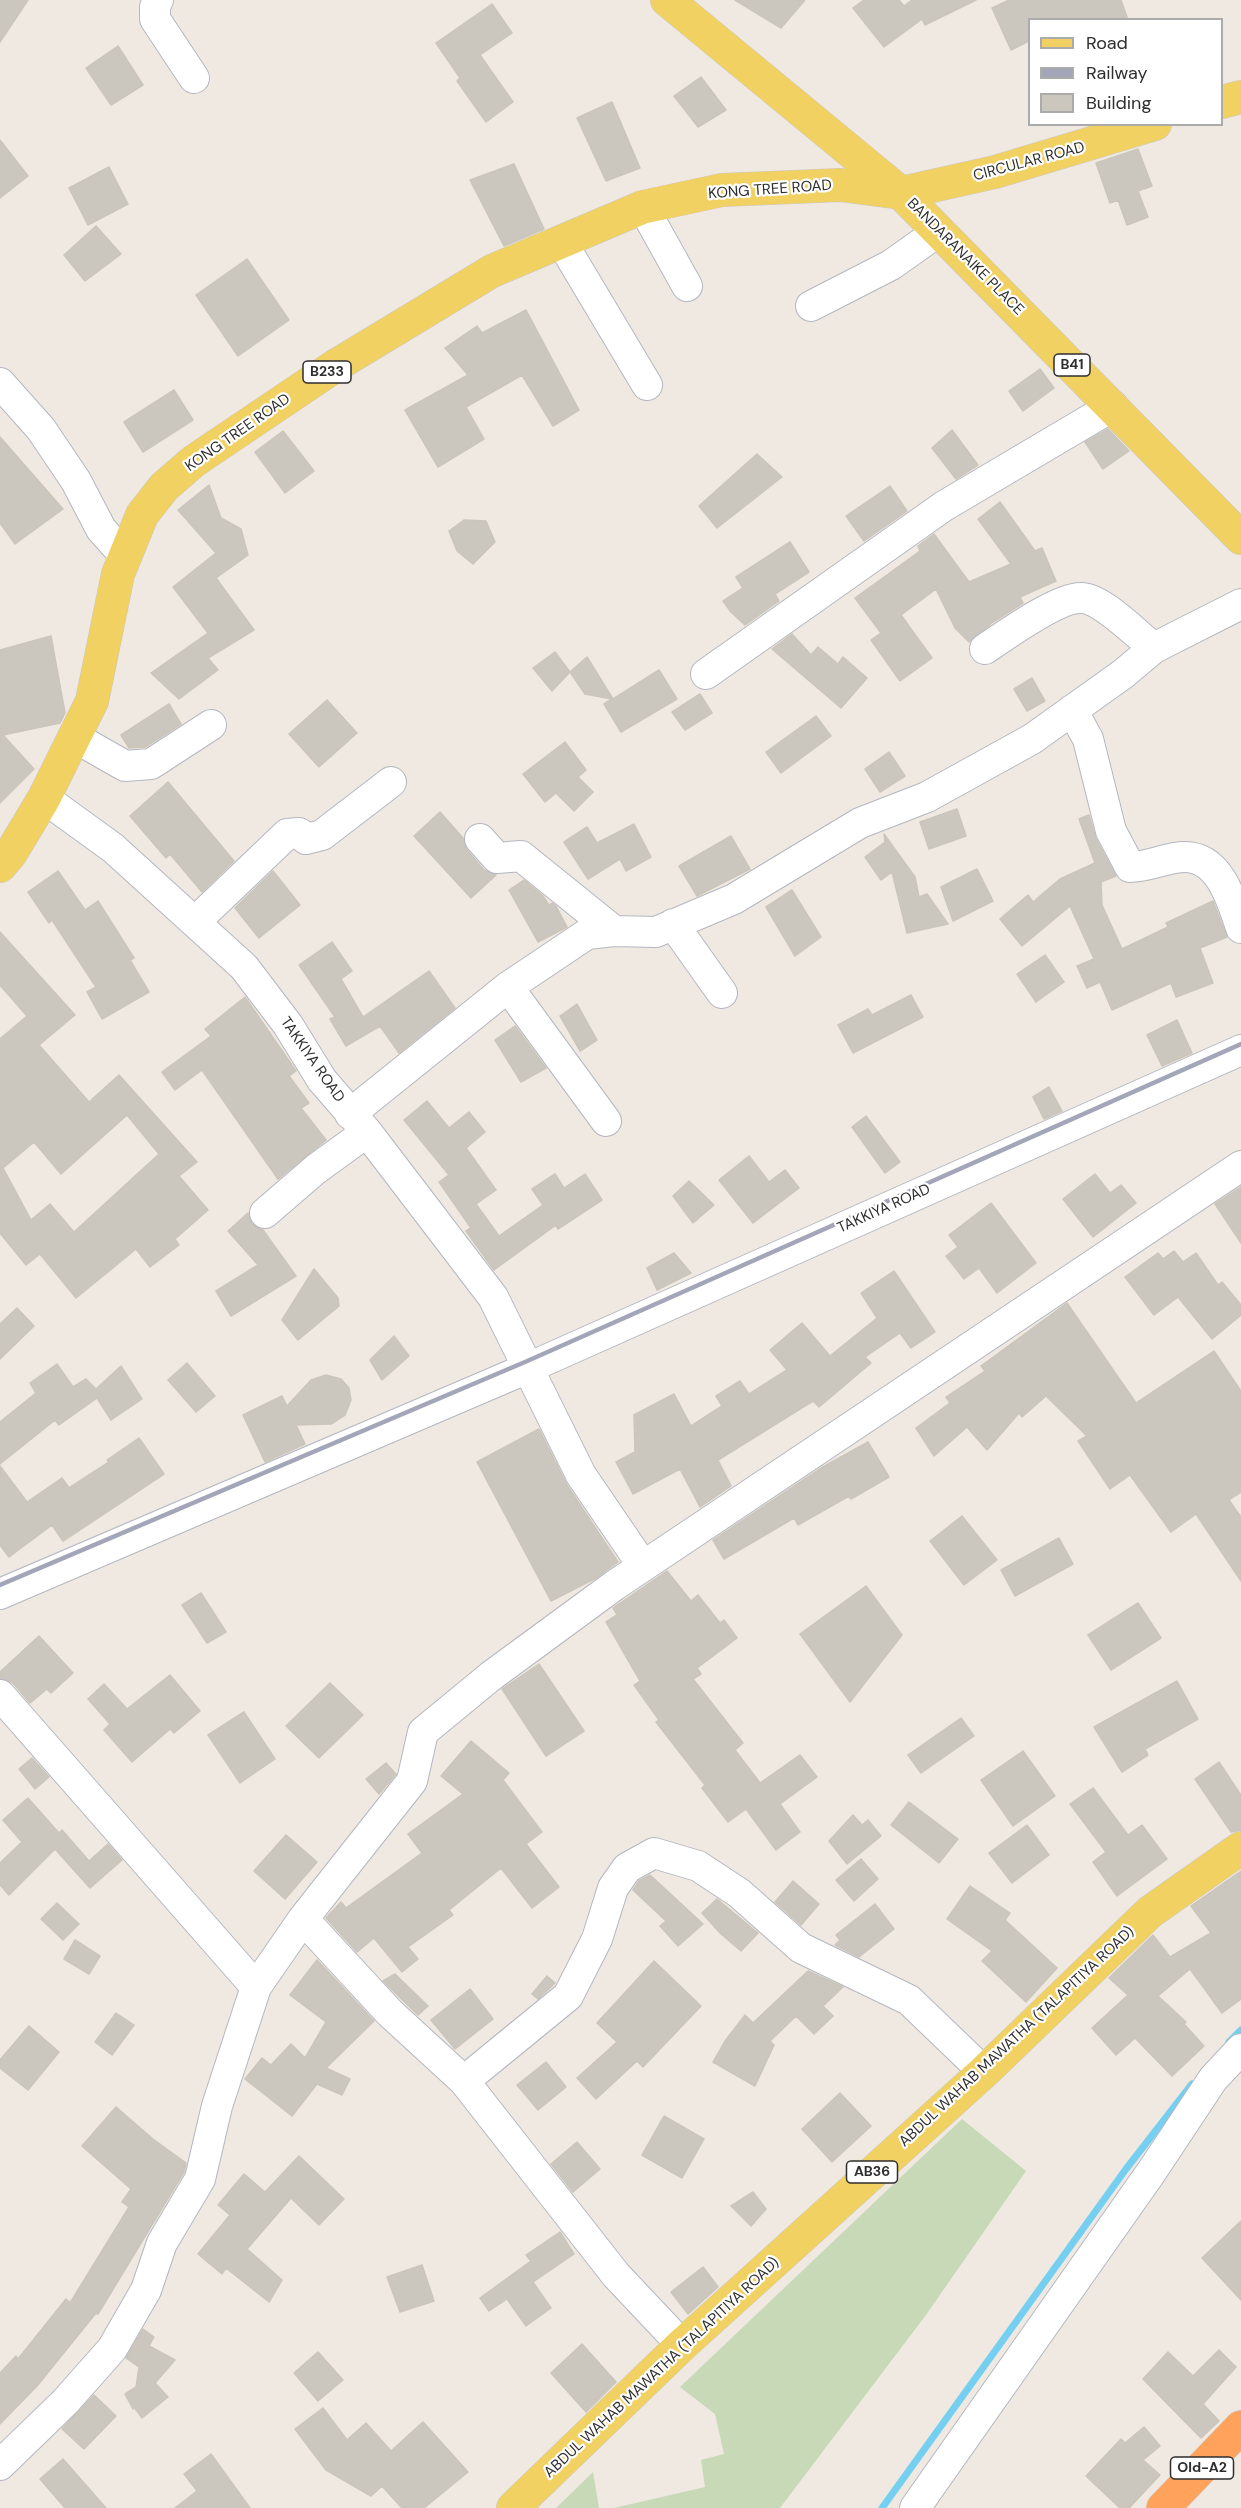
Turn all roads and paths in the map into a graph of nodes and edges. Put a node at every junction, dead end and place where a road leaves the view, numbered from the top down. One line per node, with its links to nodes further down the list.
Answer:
1 (158, 0): 3 (street)
2 (667, 0): 7 (main road, BANDARANAIKE PLACE / B41)
3 (194, 78)
4 (1241, 97): 5 (main road)
5 (1223, 102)
6 (1148, 126): 7 (main road, CIRCULAR ROAD)
7 (901, 193): 8 (main road, KONG TREE ROAD / B233); 9 (main road, BANDARANAIKE PLACE / B41)
8 (643, 207): 10 (main road, KONG TREE ROAD / B233); 11 (street)
9 (939, 231): 12 (street); 15 (main road, BANDARANAIKE PLACE / B41)
10 (561, 241): 14 (street); 17 (main road, KONG TREE ROAD / B233)
11 (687, 286)
12 (811, 306)
13 (0, 383): 17 (street)
14 (647, 385)
15 (1113, 406): 16 (main road, BANDARANAIKE PLACE / B41); 21 (street)
16 (1241, 538)
17 (125, 556): 24 (main road, KONG TREE ROAD / B233)
18 (1241, 604): 19 (street)
19 (1154, 648): 20 (street); 22 (street)
20 (985, 649)
21 (705, 674)
22 (1072, 710): 30 (street); 31 (street)
23 (211, 725): 24 (street)
24 (76, 738): 26 (main road, KONG TREE ROAD / B233)
25 (391, 782): 29 (street)
26 (44, 798): 28 (main road, KONG TREE ROAD / B233); 29 (street, TAKKIYA ROAD)
27 (480, 840): 32 (street)
28 (0, 866)
29 (196, 921): 37 (street, TAKKIYA ROAD)
30 (673, 924): 32 (street); 34 (street)
31 (1241, 928)
32 (614, 931): 33 (street)
33 (508, 987): 36 (street); 37 (street)
34 (722, 993)
35 (1241, 1050): 40 (street, TAKKIYA ROAD)
36 (606, 1121)
37 (358, 1123): 39 (street); 40 (street, TAKKIYA ROAD)
38 (1241, 1166): 41 (street)
39 (265, 1213)
40 (528, 1368): 41 (street, TAKKIYA ROAD); 42 (street)
41 (643, 1566): 45 (street)
42 (0, 1594)
43 (0, 1695): 46 (street)
44 (1241, 1848): 48 (main road, ABDUL WAHAB MAWATHA (TALAPITIYA ROAD) / AB36)
45 (303, 1919): 46 (street); 49 (street)
46 (256, 1987): 52 (street)
47 (1241, 2049): 54 (street)
48 (984, 2072): 49 (street); 50 (main road, ABDUL WAHAB MAWATHA (TALAPITIYA ROAD) / AB36)
49 (464, 2081): 50 (street)
50 (682, 2345): 53 (main road, ABDUL WAHAB MAWATHA (TALAPITIYA ROAD) / AB36)
51 (1241, 2427): 55 (highway, Old-A2)
52 (0, 2465)
53 (513, 2508)
54 (915, 2508)
55 (1163, 2508)

